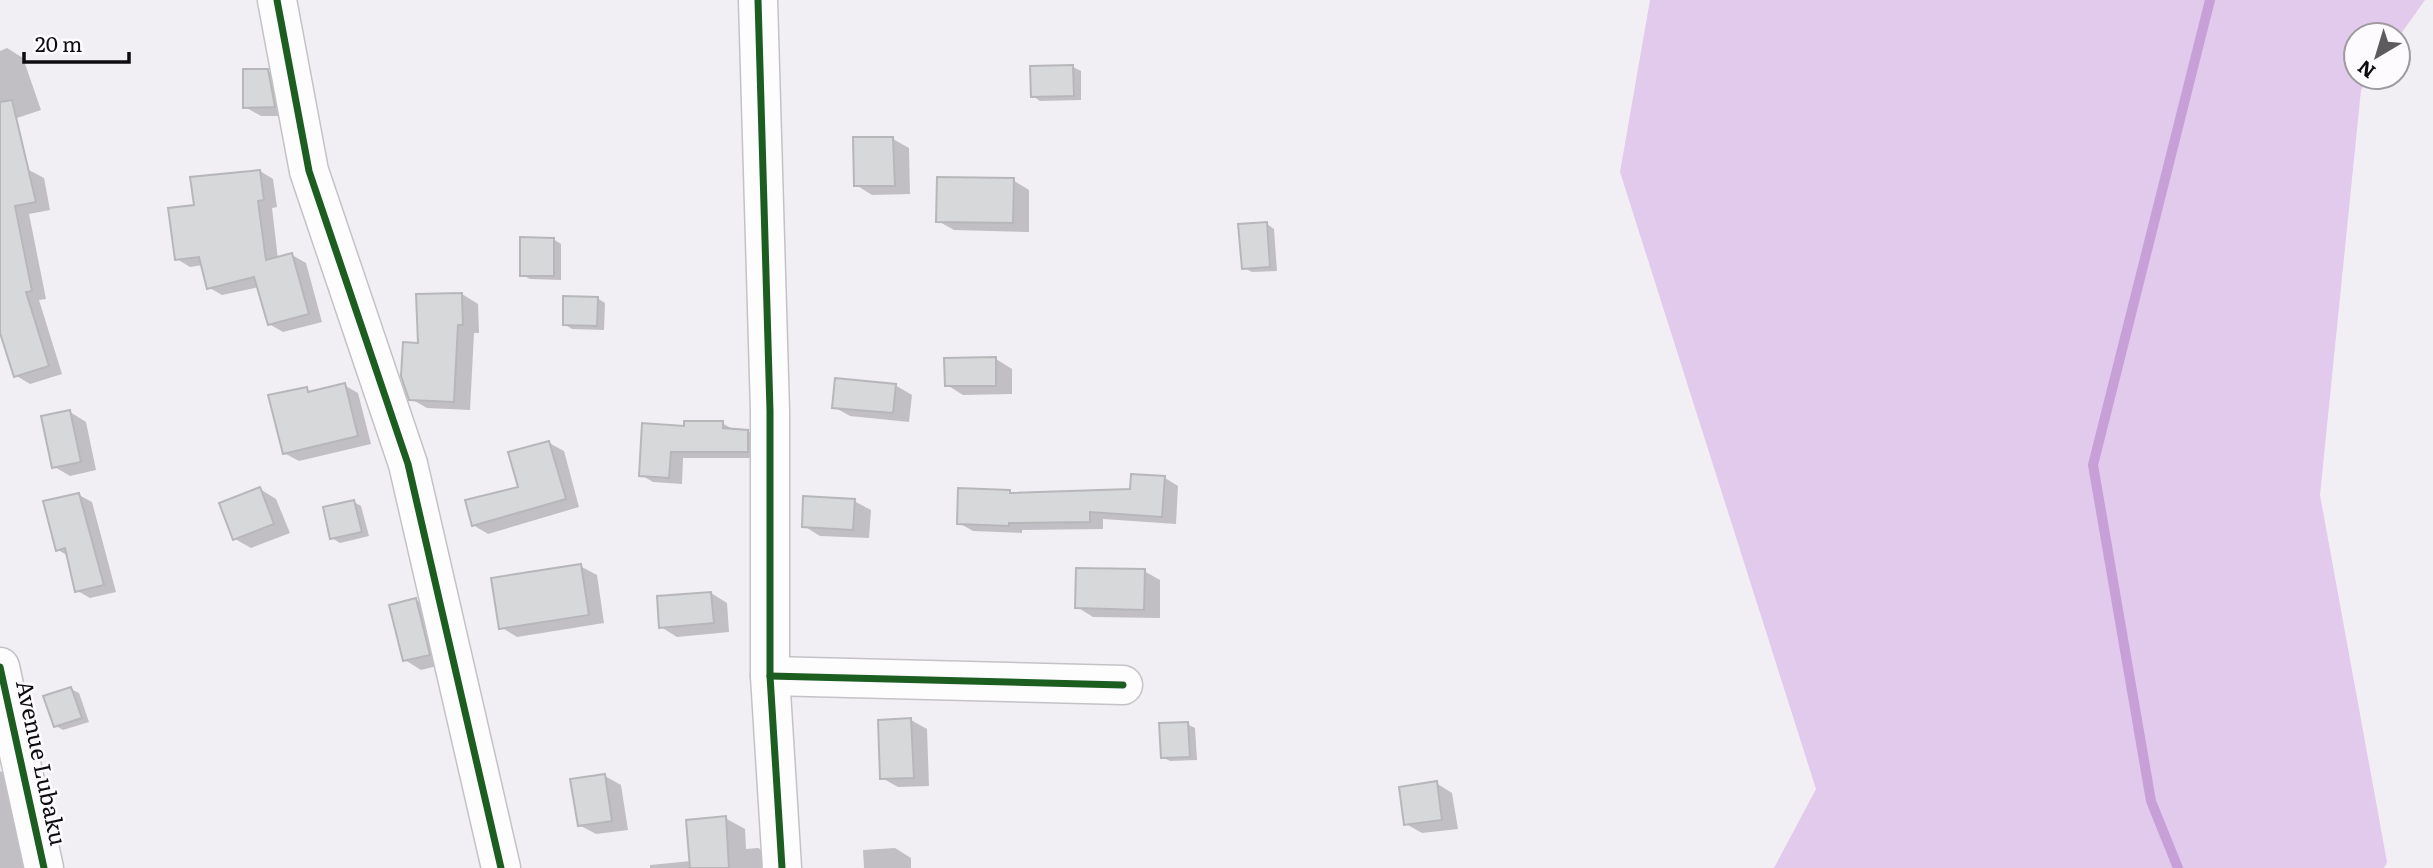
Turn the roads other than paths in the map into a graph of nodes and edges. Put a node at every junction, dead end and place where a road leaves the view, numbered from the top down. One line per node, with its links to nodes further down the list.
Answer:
1 (277, 0): 7 (street)
2 (758, 0): 4 (street)
3 (0, 667): 6 (street, Avenue Lubaku)
4 (771, 676): 5 (street); 8 (street)
5 (1124, 685)
6 (44, 868)
7 (500, 868)
8 (782, 868)

